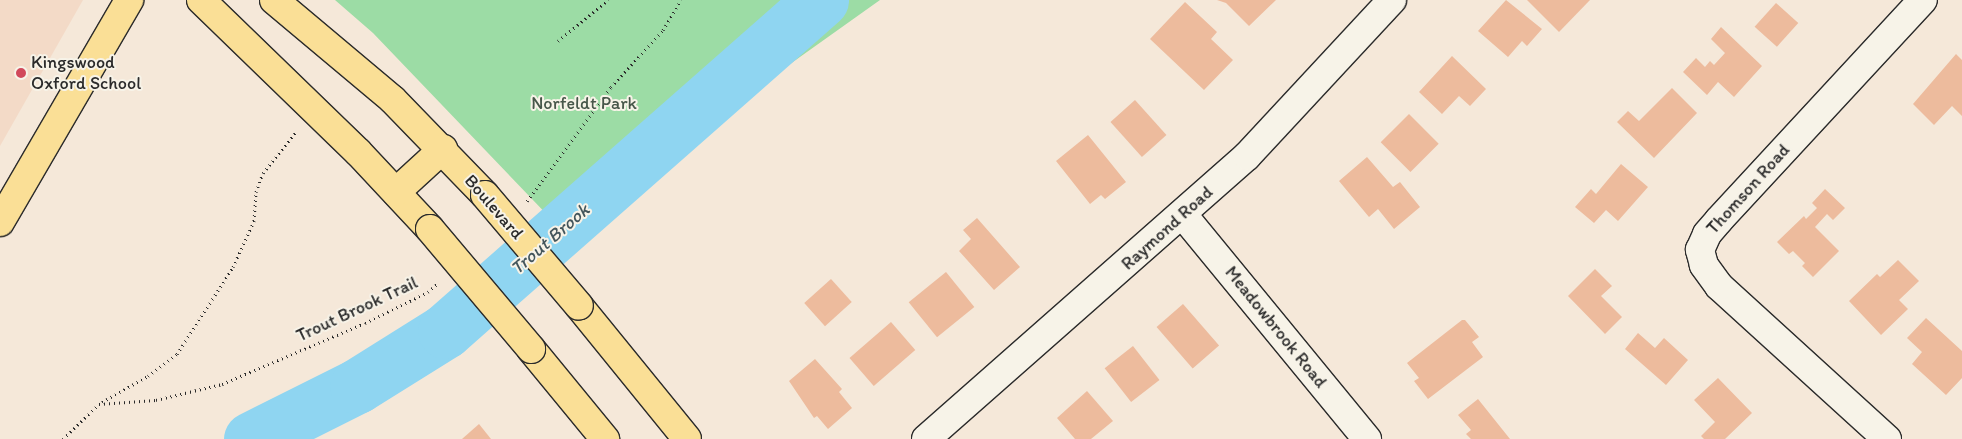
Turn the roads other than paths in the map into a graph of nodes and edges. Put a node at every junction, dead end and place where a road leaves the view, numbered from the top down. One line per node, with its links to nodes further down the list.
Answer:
1 (129, 0): 9 (main road)
2 (201, 0): 7 (main road)
3 (274, 0): 6 (main road, Boulevard)
4 (1392, 0): 8 (street, Raymond Road)
5 (1923, 0): 14 (street, Thomson Road)
6 (443, 149): 7 (main road); 11 (main road, Boulevard, bridge)
7 (396, 192): 10 (main road, bridge)
8 (1183, 215): 12 (street, Raymond Road); 13 (street, Meadowbrook Road)
9 (0, 222)
10 (605, 439)
11 (687, 439)
12 (926, 439)
13 (1368, 439)
14 (1887, 439)

